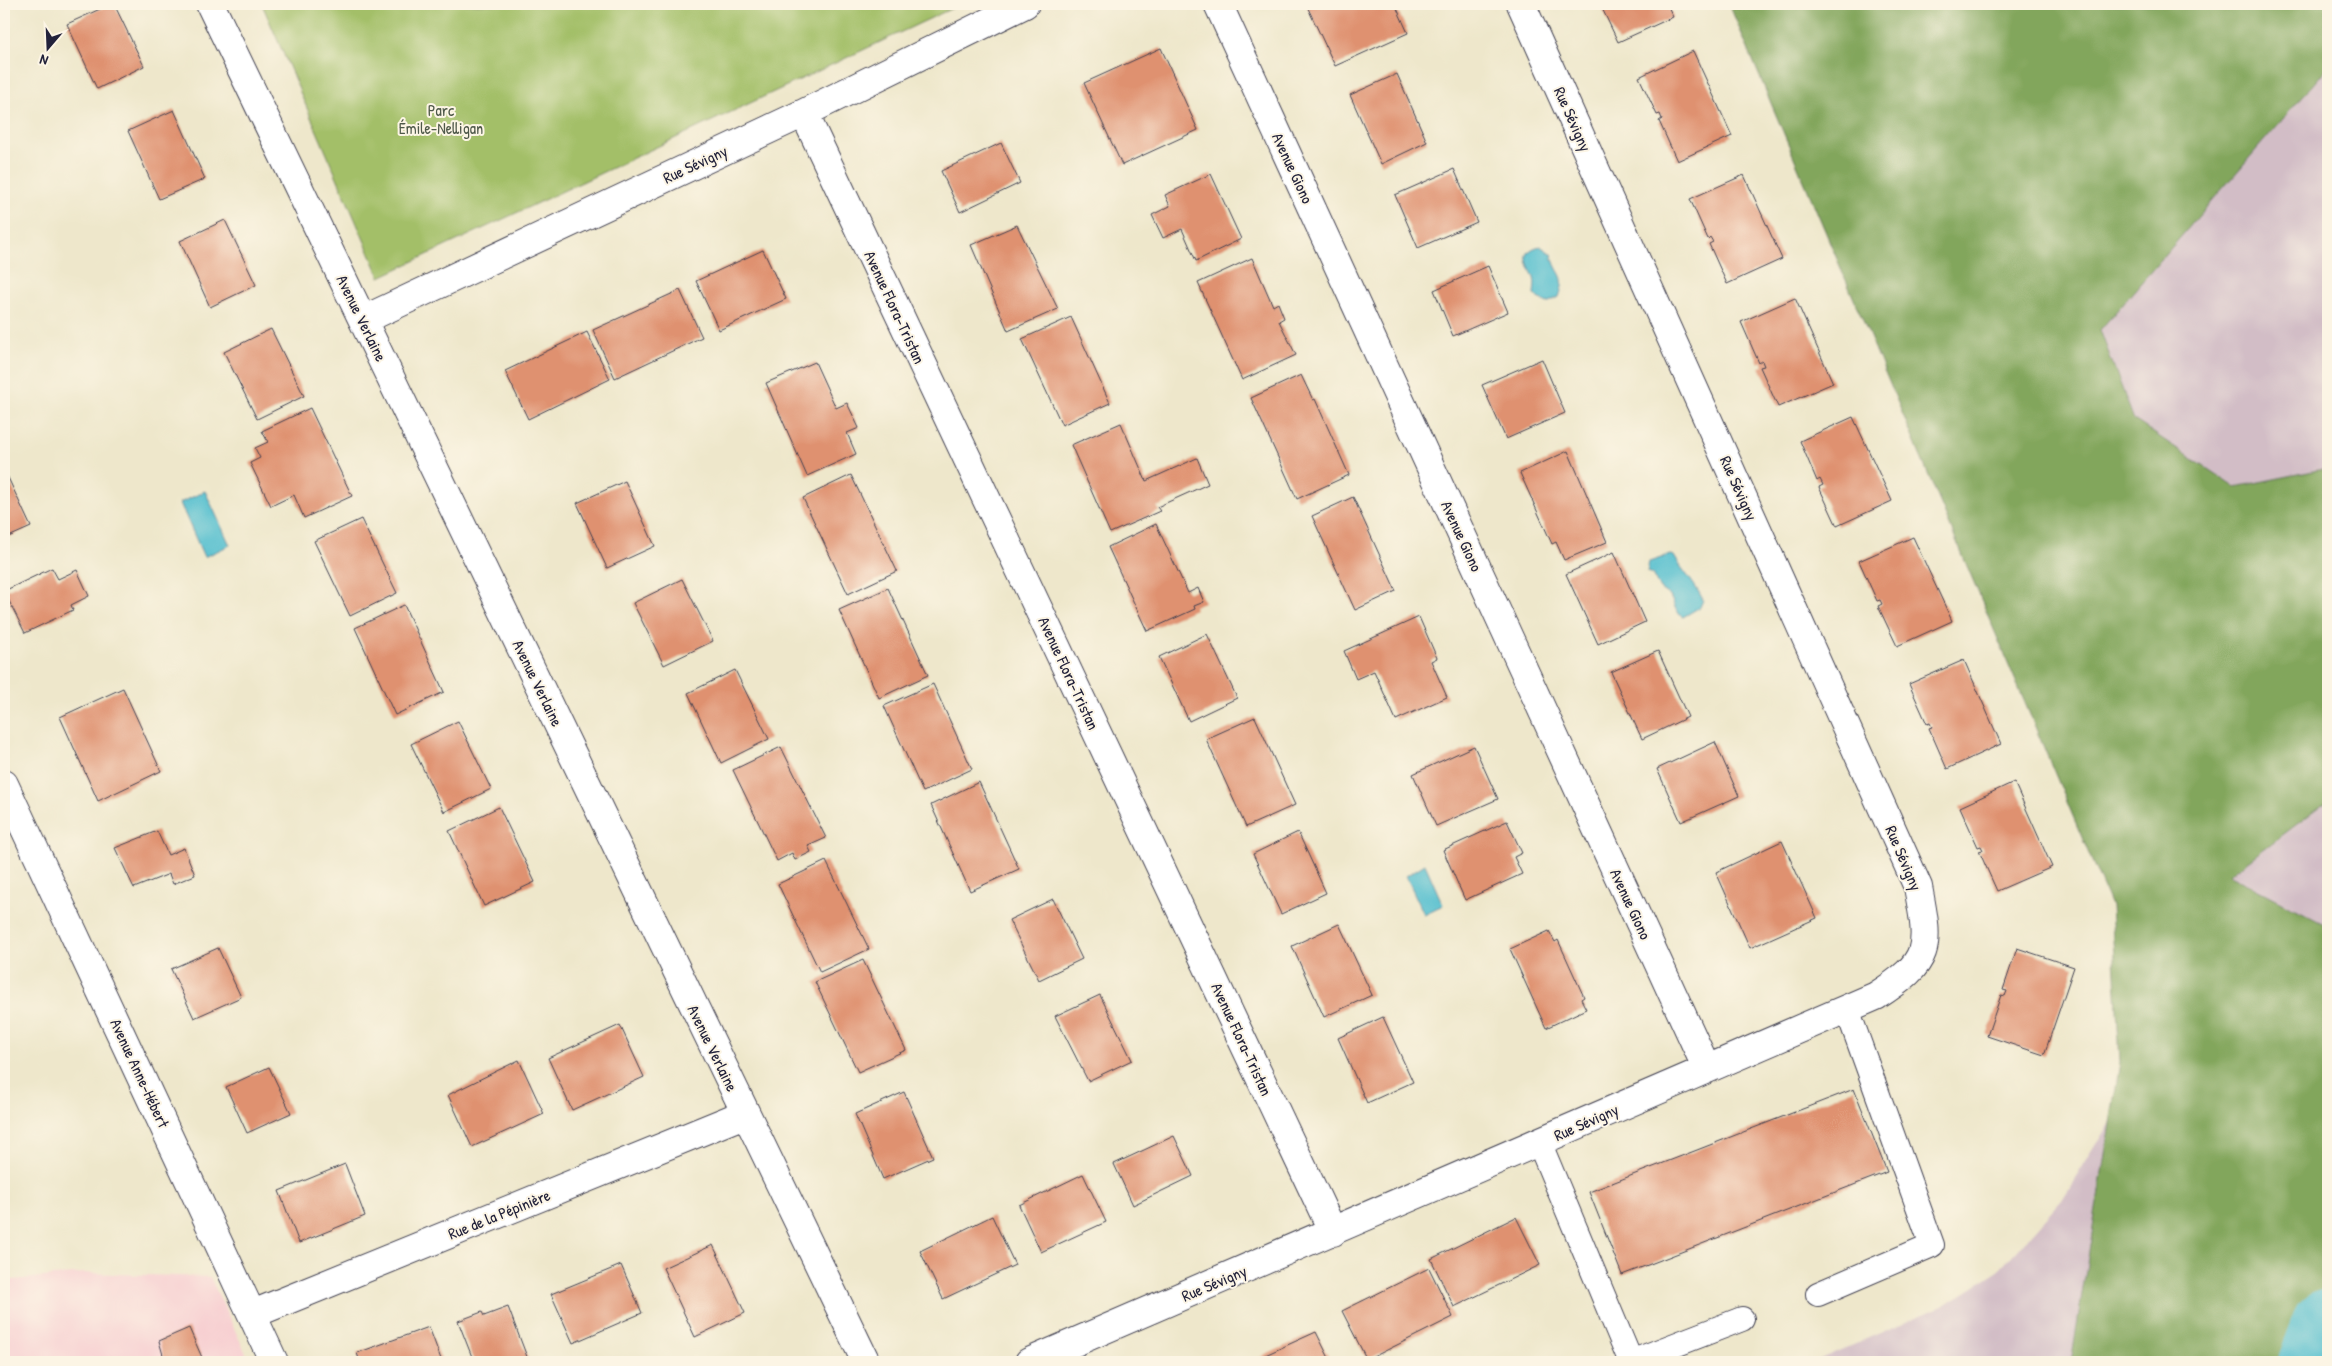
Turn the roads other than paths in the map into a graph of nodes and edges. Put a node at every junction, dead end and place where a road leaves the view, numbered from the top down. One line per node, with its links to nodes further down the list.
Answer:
1 (210, 4): 6 (street, Avenue Verlaine)
2 (1025, 4): 5 (street, Rue Sévigny)
3 (1218, 4): 9 (street, Avenue Giono)
4 (1521, 4): 8 (street, Rue Sévigny)
5 (804, 113): 6 (street, Rue Sévigny); 12 (street, Avenue Flora-Tristan)
6 (363, 320): 10 (street, Avenue Verlaine)
7 (4, 784): 14 (street, Avenue Anne-Hébert)
8 (1847, 1009): 9 (street, Rue Sévigny); 13 (lane)
9 (1707, 1069): 11 (street, Rue Sévigny)
10 (744, 1114): 14 (street, Rue de la Pépinière); 17 (street, Avenue Verlaine)
11 (1538, 1142): 12 (street, Rue Sévigny); 19 (lane)
12 (1333, 1232): 18 (street, Rue Sévigny)
13 (1818, 1294)
14 (253, 1314): 16 (street, Avenue Anne-Hébert)
15 (1742, 1319): 19 (lane)
16 (274, 1362)
17 (866, 1362)
18 (1029, 1362)
19 (1631, 1362)

